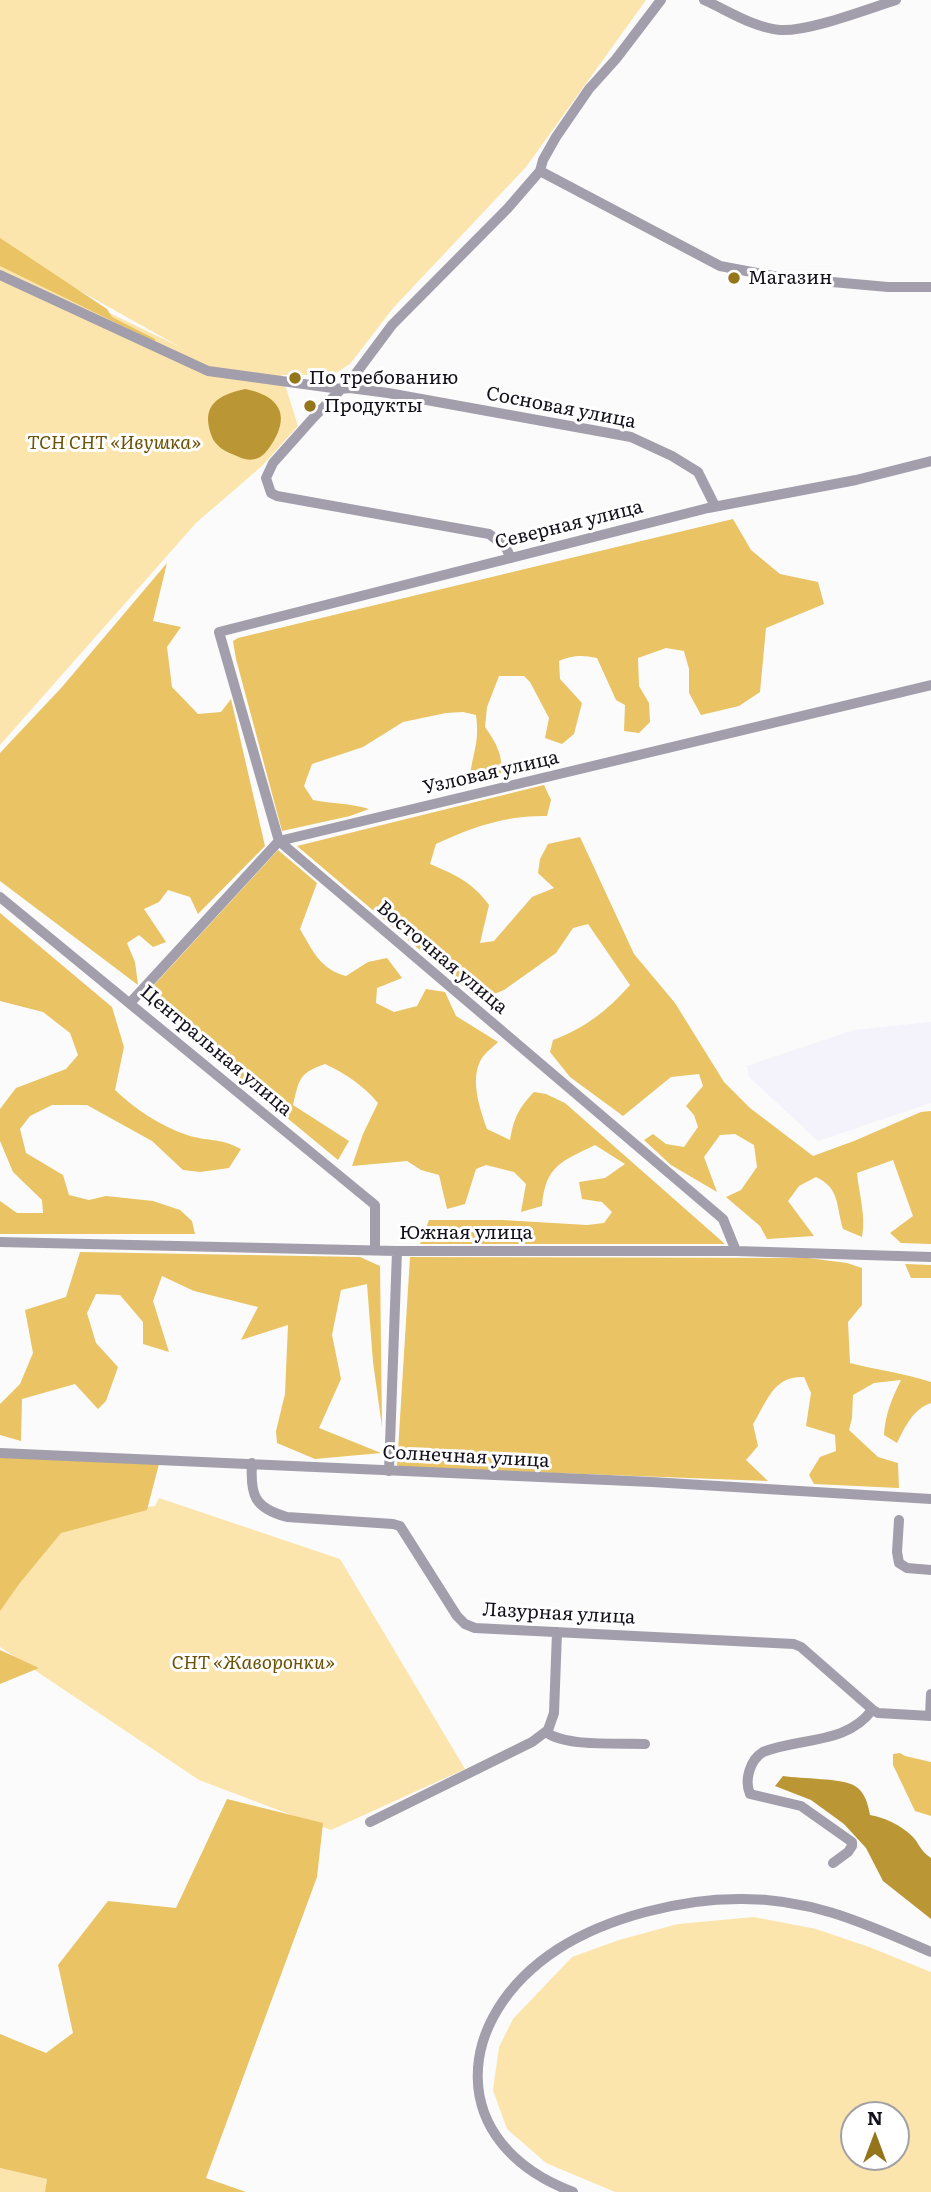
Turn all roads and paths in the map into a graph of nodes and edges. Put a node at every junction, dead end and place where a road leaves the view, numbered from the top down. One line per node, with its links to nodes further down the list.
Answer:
1 (661, 0): 4 (street)
2 (704, 0): 3 (street)
3 (897, 0)
4 (540, 171): 6 (street); 7 (street)
5 (0, 275): 7 (street, Сосновая улица)
6 (931, 288)
7 (340, 389): 9 (street, Сосновая улица); 10 (street)
8 (931, 461): 9 (street, Северная улица)
9 (715, 506): 10 (street, Северная улица)
10 (511, 558): 12 (street, Северная улица)
11 (928, 686): 12 (street, Узловая улица)
12 (279, 841): 14 (street); 18 (street, Восточная улица)
13 (0, 897): 14 (street, Центральная улица)
14 (130, 1003): 16 (street, Центральная улица)
15 (0, 1242): 16 (street, Южная улица)
16 (375, 1249): 17 (street, Южная улица)
17 (397, 1251): 18 (street, Южная улица); 22 (street)
18 (736, 1251): 19 (street, Южная улица)
19 (931, 1257)
20 (0, 1453): 21 (street, Солнечная улица)
21 (252, 1463): 22 (street, Солнечная улица); 26 (street, Лазурная улица)
22 (388, 1471): 23 (street, Солнечная улица)
23 (931, 1499)
24 (899, 1520): 25 (street)
25 (931, 1570)
26 (557, 1632): 28 (street, Лазурная улица); 30 (street)
27 (931, 1694): 29 (street)
28 (872, 1710): 29 (street); 33 (street)
29 (930, 1716)
30 (546, 1732): 31 (street); 32 (street)
31 (645, 1744)
32 (370, 1822)
33 (833, 1863)
34 (931, 1952): 35 (street)
35 (573, 2192)

